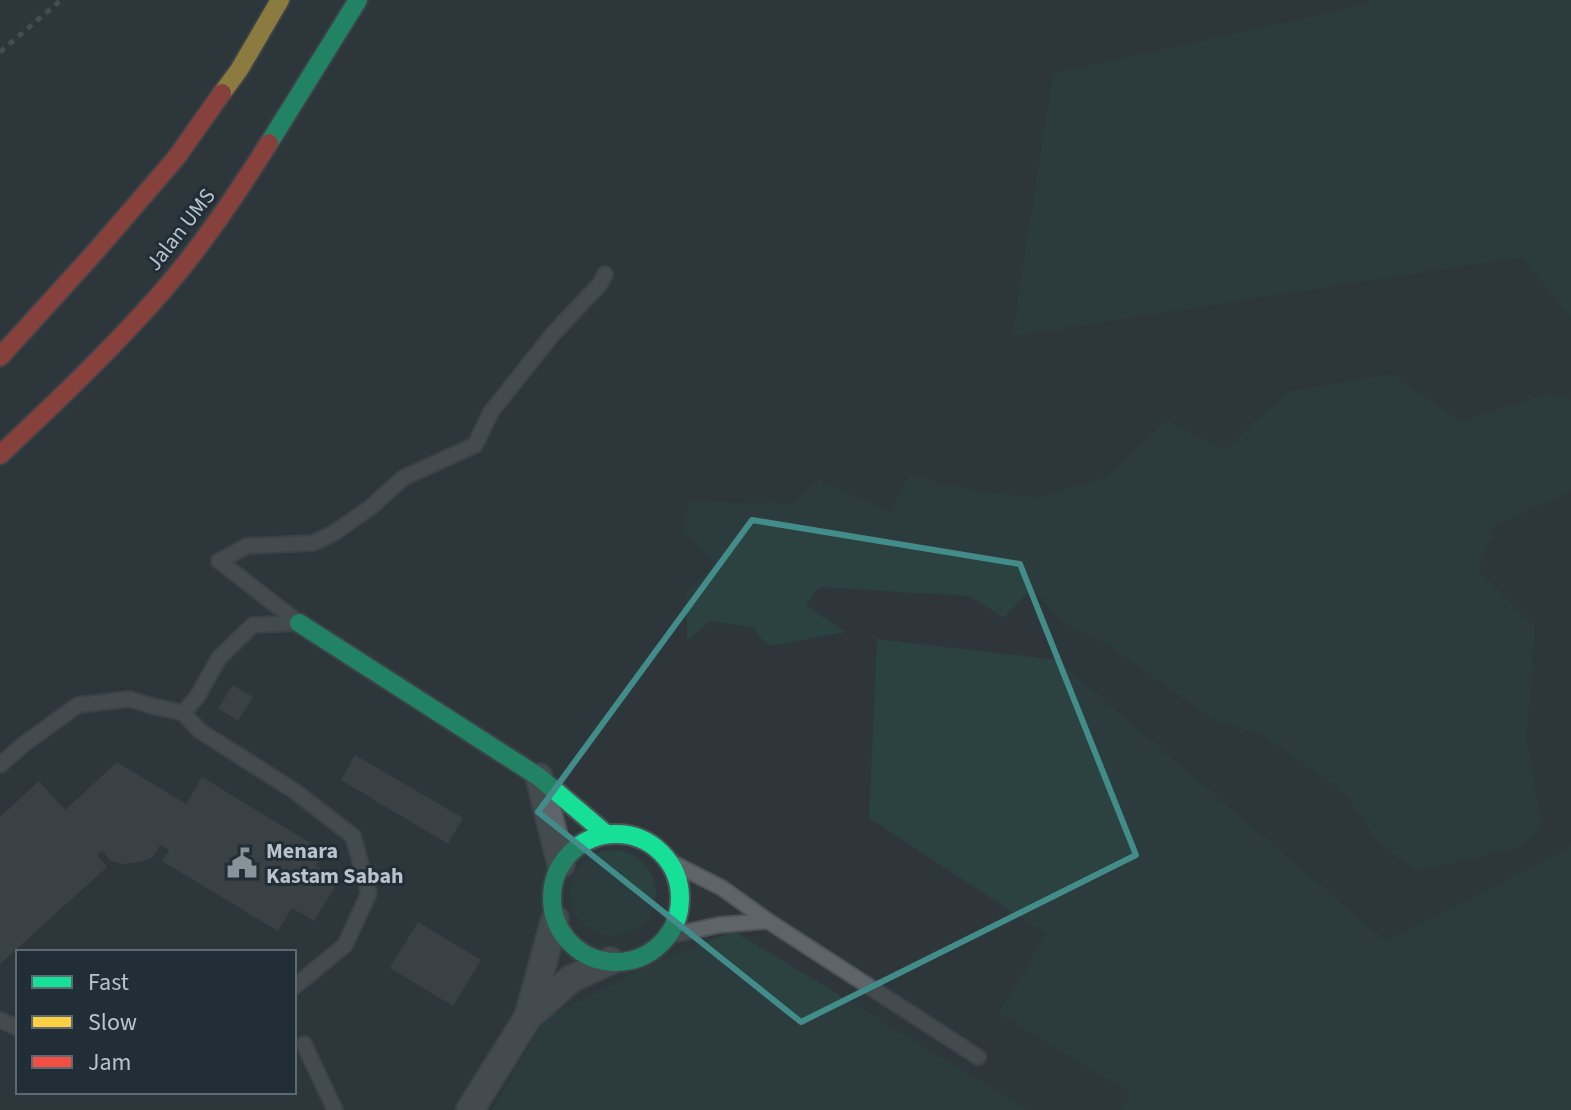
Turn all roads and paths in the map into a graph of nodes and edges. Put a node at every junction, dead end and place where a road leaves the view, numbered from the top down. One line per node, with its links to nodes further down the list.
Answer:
1 (61, 0): 4 (path)
2 (280, 0): 6 (main road)
3 (358, 0): 7 (main road, Jalan UMS)
4 (0, 52)
5 (605, 274): 8 (lane)
6 (0, 357)
7 (0, 455)
8 (299, 623): 9 (lane); 11 (main road)
9 (183, 713): 10 (lane); 19 (lane)
10 (0, 765)
11 (539, 777): 12 (main road); 14 (street)
12 (606, 834): 13 (main road); 14 (main road)
13 (669, 861): 16 (lane); 17 (main road)
14 (561, 864): 15 (main road)
15 (555, 919): 18 (main road); 20 (street)
16 (768, 921): 17 (lane); 22 (lane)
17 (668, 936): 18 (main road)
18 (610, 961): 20 (street)
19 (296, 985)
20 (528, 1017): 24 (street)
21 (304, 1044): 23 (lane)
22 (978, 1057)
23 (335, 1110)
24 (470, 1110)

